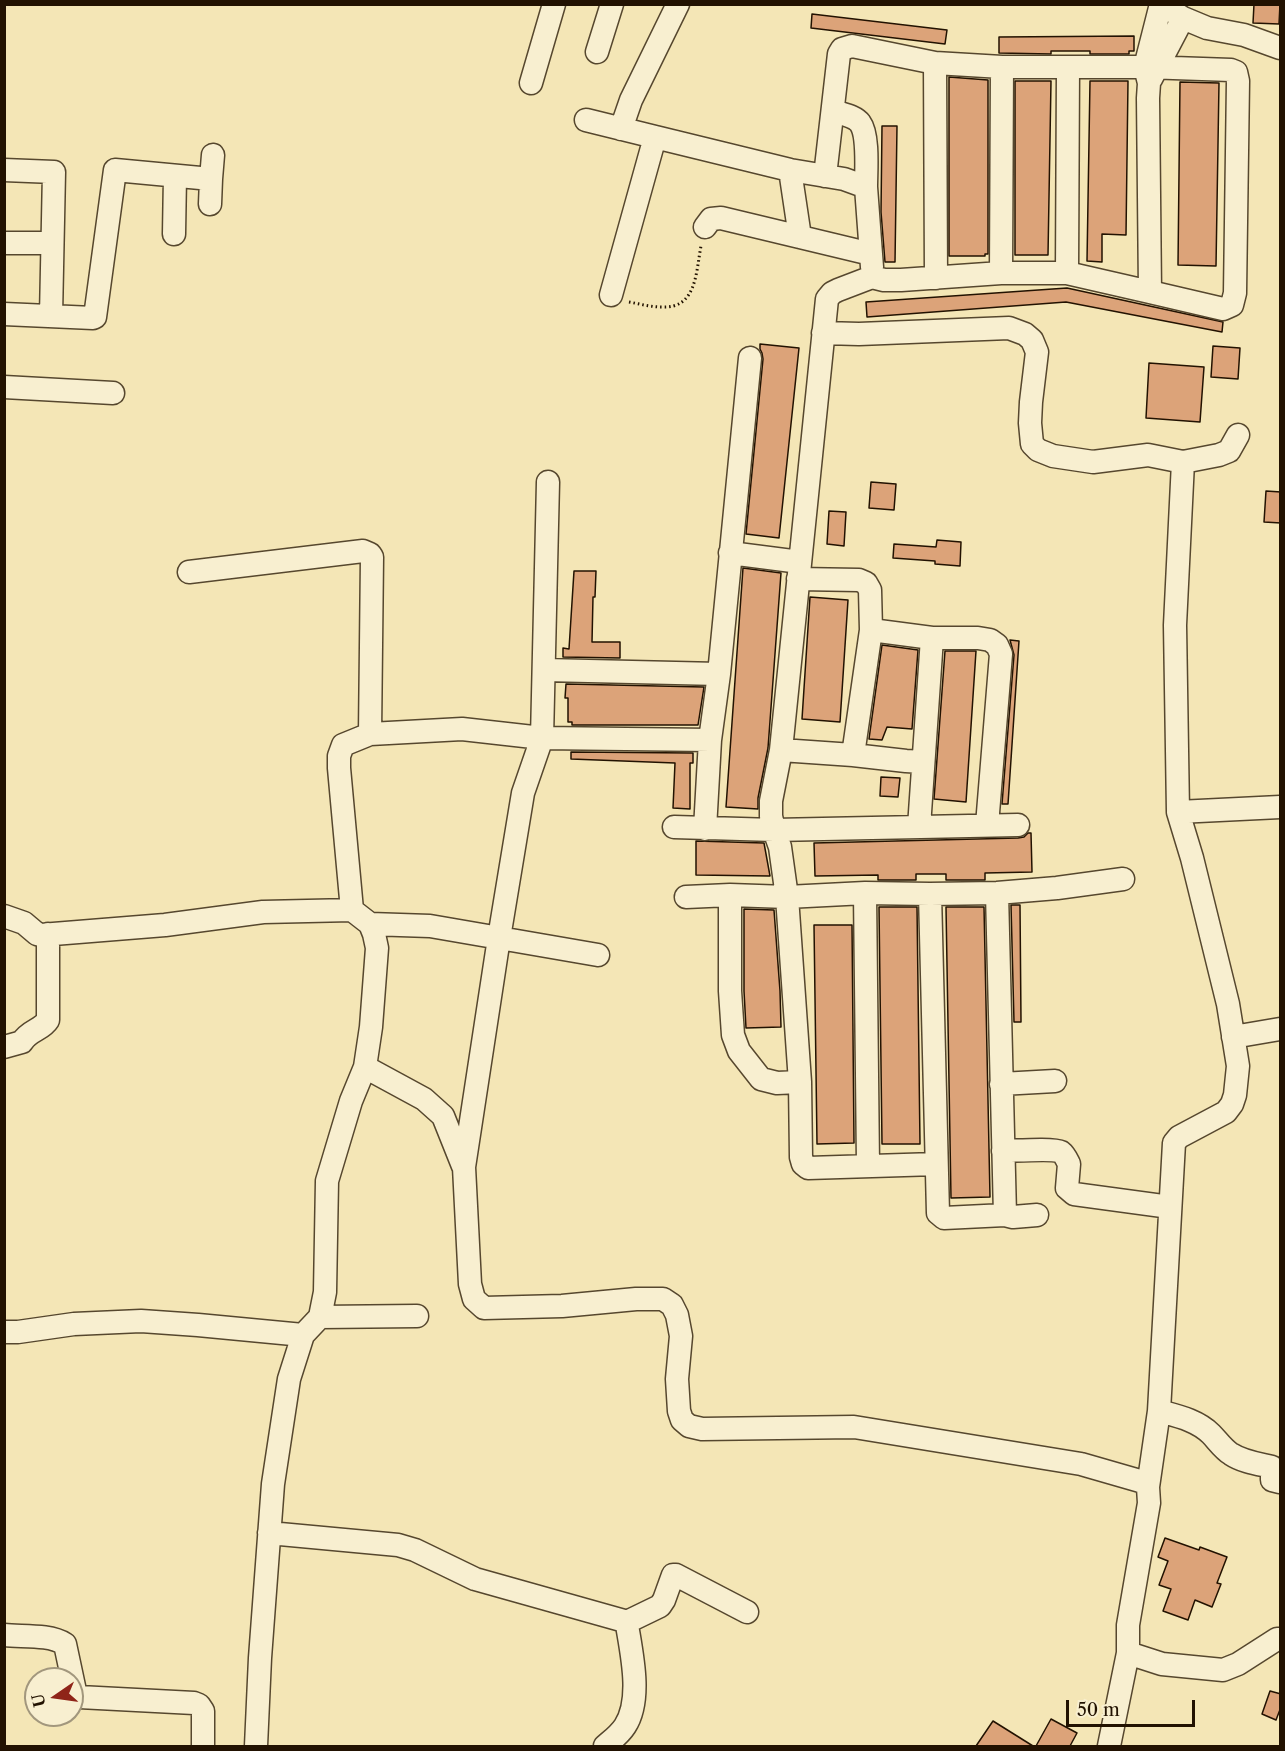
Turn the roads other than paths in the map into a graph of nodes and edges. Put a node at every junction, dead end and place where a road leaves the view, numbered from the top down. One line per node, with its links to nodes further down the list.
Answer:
1 (554, 4): 12 (street)
2 (612, 4): 7 (street)
3 (678, 4): 15 (street)
4 (1161, 4): 5 (street); 11 (street)
5 (1183, 18): 6 (street); 11 (street)
6 (1281, 48)
7 (597, 52)
8 (935, 63): 9 (street); 13 (street); 34 (street)
9 (1002, 67): 10 (street); 31 (street)
10 (1068, 67): 11 (street); 32 (street)
11 (1151, 73): 35 (street); 35 (street)
12 (531, 83)
13 (834, 111): 21 (street); 23 (street)
14 (586, 120): 15 (street)
15 (621, 129): 16 (street)
16 (655, 137): 19 (street); 36 (street)
17 (213, 155): 22 (street)
18 (4, 170): 29 (street)
19 (790, 170): 21 (street); 27 (street)
20 (175, 176): 22 (street); 26 (street); 38 (street)
21 (825, 176): 23 (street)
22 (211, 179): 24 (street)
23 (866, 187): 30 (street)
24 (210, 204)
25 (705, 226): 27 (street)
26 (174, 234)
27 (800, 237): 30 (street)
28 (4, 243): 29 (street)
29 (52, 243): 38 (street)
30 (871, 254): 33 (street)
31 (1001, 273): 32 (street); 34 (street)
32 (1067, 273): 35 (street)
33 (872, 277): 34 (street); 39 (street)
34 (936, 278)
35 (1150, 292)
36 (611, 295)
37 (4, 314): 38 (street)
38 (51, 316)
39 (823, 333): 44 (street); 47 (street)
40 (750, 358): 46 (street)
41 (4, 387): 42 (street)
42 (113, 393)
43 (1238, 435): 44 (street)
44 (1183, 462): 60 (street)
45 (548, 482): 51 (street)
46 (730, 553): 47 (street); 52 (street)
47 (799, 570): 49 (street); 56 (street)
48 (189, 572): 53 (street)
49 (872, 630): 50 (street); 57 (street)
50 (932, 638): 58 (street); 61 (street)
51 (544, 670): 52 (street); 54 (street)
52 (719, 674): 55 (street)
53 (370, 734): 54 (street); 74 (street)
54 (542, 738): 55 (street); 78 (street)
55 (710, 741): 65 (street)
56 (781, 750): 57 (street); 66 (street)
57 (853, 754): 58 (street)
58 (922, 762): 64 (street)
59 (1281, 807): 60 (street)
60 (1178, 812): 81 (street)
61 (987, 825): 62 (street); 64 (street)
62 (1018, 825)
63 (674, 827): 65 (street)
64 (919, 827): 66 (street)
65 (705, 829): 66 (street)
66 (774, 830): 73 (street)
67 (1123, 879): 69 (street)
68 (866, 893): 70 (street); 73 (street); 89 (street)
69 (997, 893): 70 (street); 86 (street)
70 (930, 894): 88 (street)
71 (730, 895): 72 (street); 73 (street); 85 (street)
72 (686, 897)
73 (787, 897): 85 (street)
74 (352, 910): 76 (street); 77 (street)
75 (4, 916): 77 (street)
76 (370, 924): 78 (street); 83 (street)
77 (48, 934): 82 (street)
78 (499, 938): 79 (street); 90 (street)
79 (598, 955)
80 (1281, 1029): 81 (street)
81 (1233, 1037): 91 (street)
82 (4, 1047)
83 (365, 1067): 90 (street); 95 (street)
84 (1055, 1081): 86 (street)
85 (800, 1082): 89 (street)
86 (1001, 1084): 87 (street)
87 (1003, 1151): 91 (street); 92 (street)
88 (936, 1164): 89 (street); 92 (street)
89 (868, 1165)
90 (464, 1167): 100 (street)
91 (1170, 1207): 98 (street)
92 (1005, 1215): 93 (street)
93 (1037, 1215)
94 (417, 1316): 95 (street)
95 (320, 1317): 97 (street)
96 (4, 1332): 97 (street)
97 (303, 1335): 101 (street)
98 (1159, 1411): 99 (street); 100 (street)
99 (1281, 1482)
100 (1148, 1487): 106 (street)
101 (269, 1533): 103 (street); 108 (street)
102 (747, 1612): 103 (street)
103 (628, 1622): 109 (street)
104 (4, 1635): 107 (street)
105 (1281, 1639): 106 (street)
106 (1128, 1653): 110 (street)
107 (203, 1746)
108 (256, 1746)
109 (605, 1746)
110 (1110, 1746)

